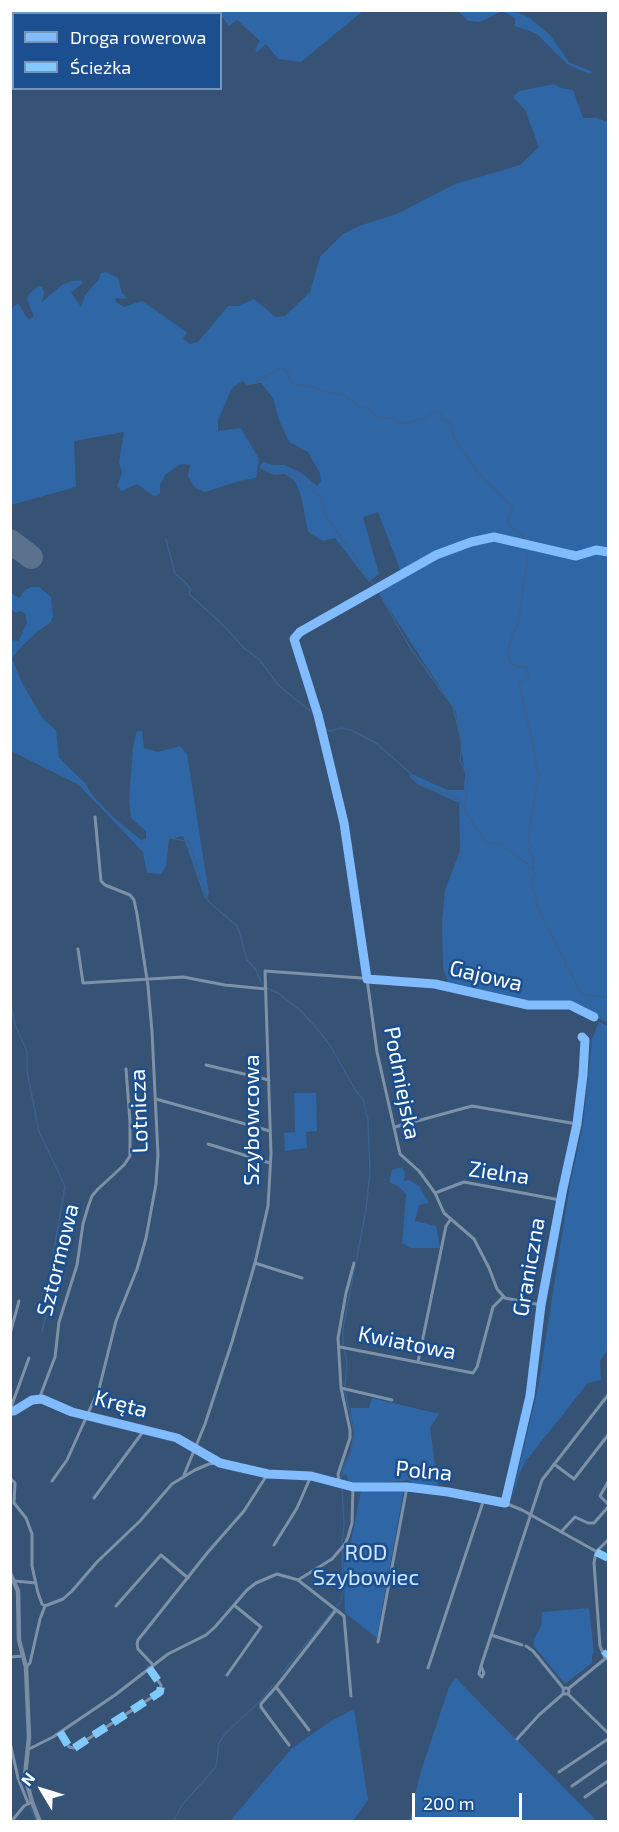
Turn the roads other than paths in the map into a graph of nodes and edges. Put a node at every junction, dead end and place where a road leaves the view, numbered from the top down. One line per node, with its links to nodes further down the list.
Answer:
1 (95, 817): 4 (street, Lotnicza)
2 (78, 950): 4 (street)
3 (367, 979): 5 (street); 6 (street, Gajowa); 13 (street, Podmiejska)
4 (147, 981): 5 (street); 11 (street, Lotnicza)
5 (266, 989): 10 (street, Szybowcowa)
6 (594, 1017)
7 (582, 1036): 12 (street, Graniczna)
8 (206, 1065): 10 (street)
9 (126, 1069): 33 (street, Sztormowa)
10 (269, 1080): 14 (street, Szybowcowa)
11 (156, 1099): 14 (street); 36 (street, Lotnicza)
12 (577, 1124): 13 (street); 18 (street, Graniczna)
13 (395, 1127): 17 (street, Podmiejska)
14 (270, 1131): 16 (street, Szybowcowa)
15 (208, 1144): 16 (street)
16 (271, 1163): 20 (street, Szybowcowa)
17 (435, 1193): 18 (street, Zielna); 19 (street, Podmiejska)
18 (560, 1200): 25 (street, Graniczna)
19 (452, 1219): 23 (street, Podmiejska); 29 (street)
20 (255, 1263): 22 (street); 30 (street, Szybowcowa)
21 (354, 1263): 27 (street)
22 (302, 1278)
23 (504, 1296): 25 (street); 29 (street, Kwiatowa)
24 (19, 1301): 26 (street)
25 (542, 1305): 53 (street, Graniczna)
26 (10, 1335)
27 (340, 1347): 29 (street, Kwiatowa); 31 (street)
28 (29, 1358): 35 (street)
29 (418, 1362)
30 (224, 1364): 39 (street, Polna)
31 (341, 1388): 34 (street); 47 (street)
32 (609, 1395): 41 (street)
33 (39, 1399): 35 (street); 36 (street, Kręta)
34 (392, 1400)
35 (10, 1411)
36 (87, 1416): 37 (street, Kręta); 46 (street, Lotnicza)
37 (145, 1429): 39 (street, Kręta); 51 (street)
38 (609, 1435): 41 (street)
39 (195, 1447): 40 (street, Kręta); 43 (street, Polna)
40 (220, 1463): 42 (street, Polna); 43 (street, Polna)
41 (554, 1464): 55 (street)
42 (268, 1474): 44 (street, Polna); 62 (street)
43 (184, 1475): 67 (street, Polna)
44 (311, 1476): 47 (street, Polna); 58 (street)
45 (10, 1478): 65 (street)
46 (52, 1480)
47 (339, 1482): 49 (street, Polna)
48 (609, 1482): 54 (street)
49 (353, 1486): 50 (street, Polna); 63 (street)
50 (407, 1487): 52 (street, Polna); 71 (street, Polna)
51 (94, 1498)
52 (484, 1499): 53 (street, Polna); 80 (street)
53 (505, 1503): 55 (street, Polna)
54 (609, 1506): 56 (street)
55 (531, 1515): 56 (street, Polna); 70 (street)
56 (561, 1532): 59 (street, Polna)
57 (609, 1540): 59 (street)
58 (274, 1545)
59 (596, 1552): 60 (street, Polna); 75 (street)
60 (609, 1558)
61 (10, 1573): 64 (street)
62 (188, 1578): 68 (street); 76 (street)
63 (298, 1580): 66 (street); 69 (street)
64 (15, 1581): 65 (street); 73 (street)
65 (36, 1583): 67 (street)
66 (234, 1605): 76 (street); 81 (street)
67 (45, 1606): 78 (street)
68 (116, 1606)
69 (334, 1608): 82 (street); 84 (street)
70 (491, 1635): 77 (street); 83 (street)
71 (378, 1642)
72 (609, 1652): 75 (street)
73 (23, 1656): 74 (street); 78 (street)
74 (10, 1657)
75 (606, 1658): 83 (street)
76 (153, 1665): 79 (street)
77 (481, 1666)
78 (26, 1667): 92 (street)
79 (148, 1668): 86 (street); 86 (street)
80 (428, 1668)
81 (227, 1675)
82 (276, 1687): 85 (street); 91 (street)
83 (566, 1691): 87 (street); 88 (street)
84 (351, 1696)
85 (309, 1730)
86 (60, 1732): 92 (street)
87 (609, 1733)
88 (517, 1738)
89 (609, 1739): 94 (street)
90 (10, 1742): 98 (street)
91 (289, 1745)
92 (27, 1750): 98 (street)
93 (609, 1761): 96 (street)
94 (559, 1772)
95 (609, 1781): 97 (street)
96 (573, 1786)
97 (585, 1797)
98 (30, 1803): 99 (street); 100 (street)
99 (11, 1821)
100 (40, 1821)

